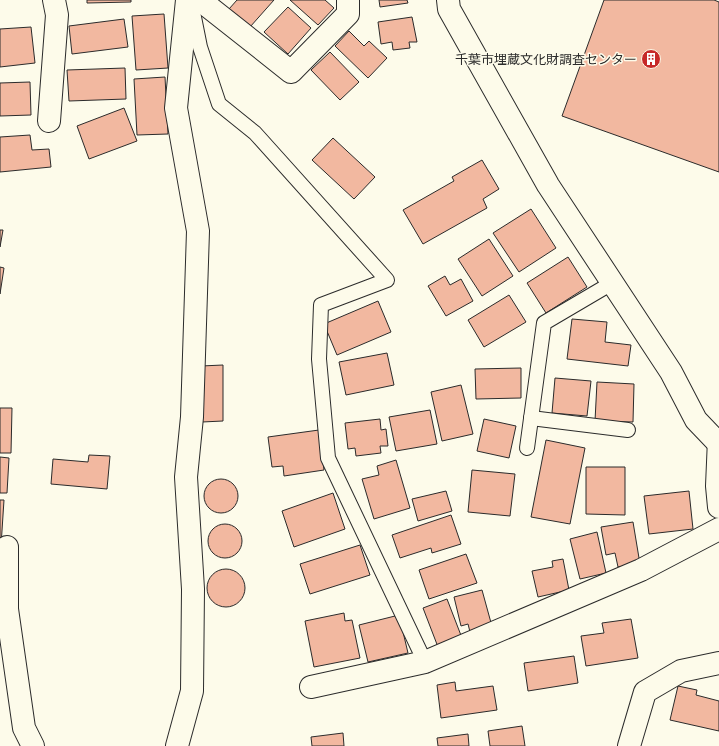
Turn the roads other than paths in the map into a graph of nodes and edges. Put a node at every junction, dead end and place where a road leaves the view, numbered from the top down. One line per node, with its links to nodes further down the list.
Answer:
1 (54, 0): 6 (street)
2 (189, 0): 15 (lane); 19 (street)
3 (200, 0): 4 (street)
4 (348, 0)
5 (448, 0): 7 (street)
6 (49, 121)
7 (612, 284): 8 (lane); 10 (street)
8 (531, 418): 9 (lane); 11 (lane)
9 (628, 430)
10 (719, 441): 12 (street)
11 (526, 448)
12 (719, 507)
13 (719, 529): 15 (street)
14 (7, 547): 18 (street)
15 (425, 662): 17 (street)
16 (719, 663): 20 (street)
17 (311, 686)
18 (33, 746)
19 (177, 746)
20 (629, 746)

